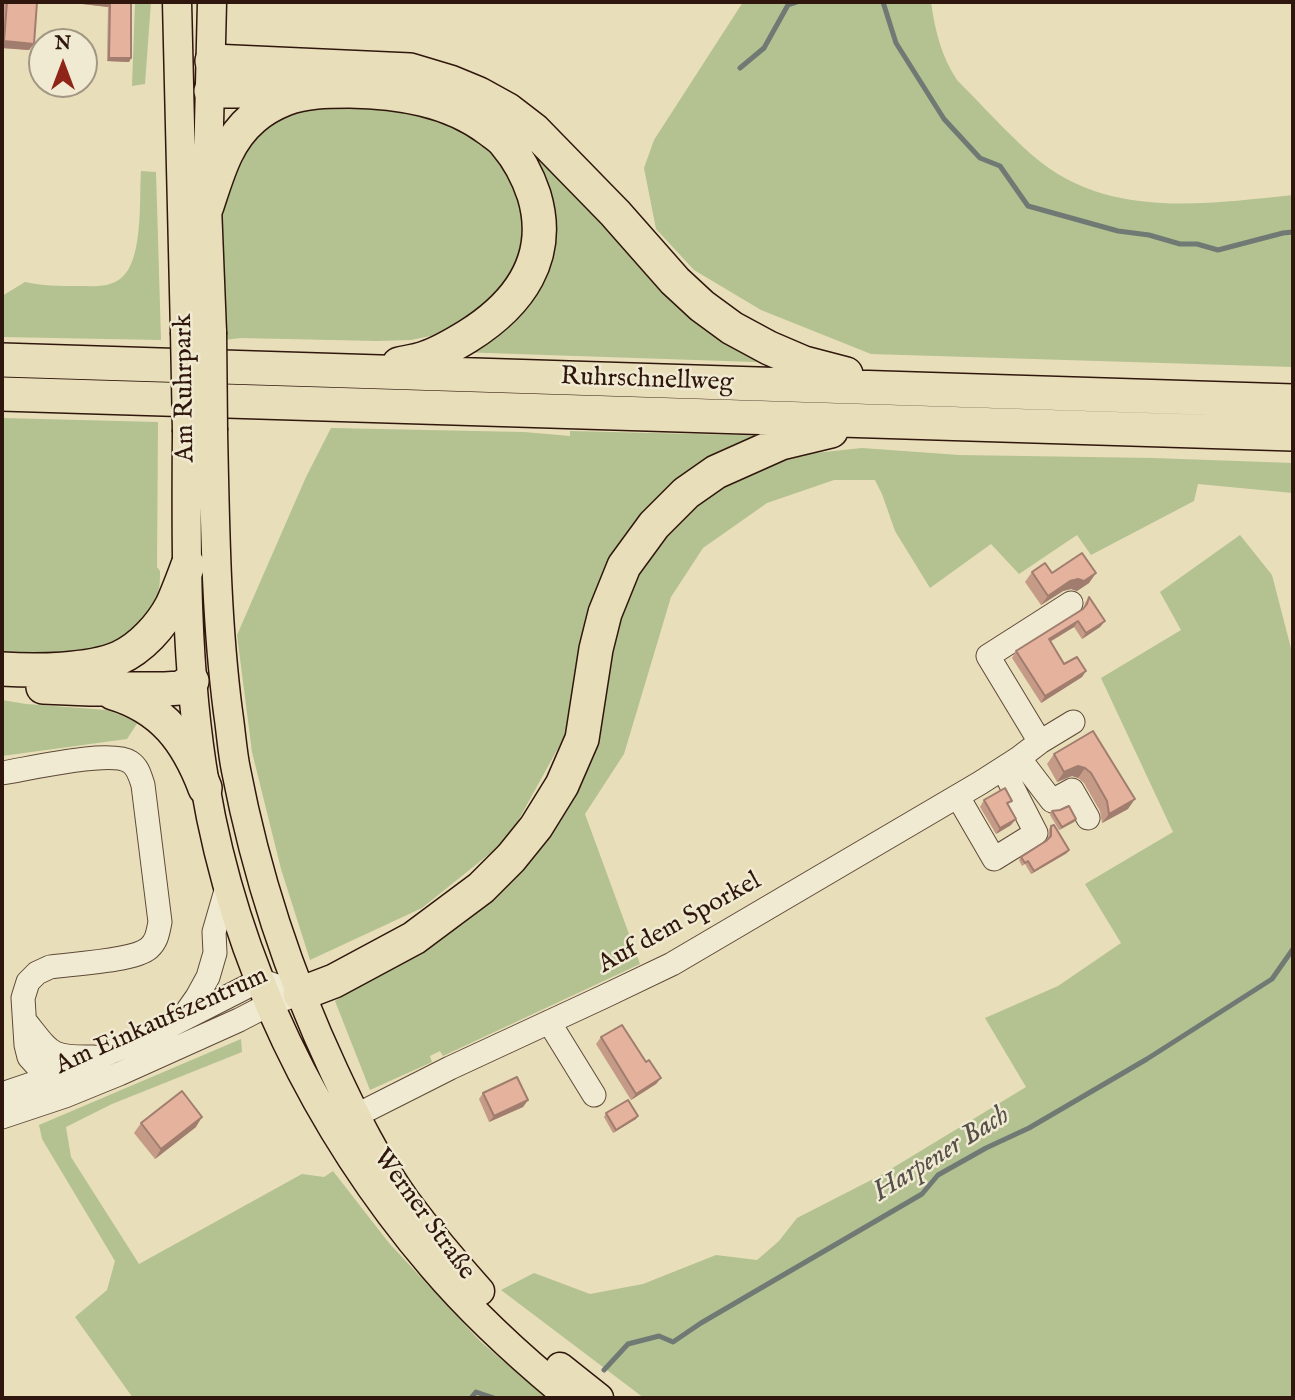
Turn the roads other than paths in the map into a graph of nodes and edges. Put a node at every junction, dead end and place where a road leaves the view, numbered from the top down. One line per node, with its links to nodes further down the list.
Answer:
1 (177, 2): 3 (main road, Am Ruhrpark)
2 (212, 2): 3 (main road, Am Ruhrpark)
3 (200, 82): 4 (highway); 5 (main road, Am Ruhrpark); 6 (main road, Am Ruhrpark); 9 (highway)
4 (324, 91): 5 (highway); 8 (highway)
5 (207, 206): 6 (main road, Am Ruhrpark)
6 (199, 332): 13 (main road, Am Ruhrpark, bridge)
7 (2, 360): 8 (highway, Ruhrschnellweg)
8 (334, 371): 9 (highway, Ruhrschnellweg)
9 (946, 390): 11 (highway, Ruhrschnellweg)
10 (7, 394): 12 (highway, Ruhrschnellweg)
11 (1293, 401)
12 (942, 423): 14 (highway, Ruhrschnellweg); 30 (highway)
13 (200, 432): 15 (main road, Am Ruhrpark); 17 (main road, Am Ruhrpark)
14 (1293, 434)
15 (188, 565): 18 (highway); 19 (main road, Am Ruhrpark)
16 (1071, 603): 23 (street)
17 (220, 644): 19 (main road); 30 (main road, Am Ruhrpark)
18 (2, 669)
19 (192, 681): 21 (highway); 26 (main road, Am Ruhrpark)
20 (2, 684): 21 (highway)
21 (90, 689): 26 (highway)
22 (1073, 722): 23 (street, Auf dem Sporkel)
23 (1040, 742): 24 (street, Auf dem Sporkel)
24 (1011, 764): 27 (street, Auf dem Sporkel); 27 (street); 28 (street)
25 (2, 773): 32 (street, Am Einkaufszentrum)
26 (205, 788): 29 (main road, Am Ruhrpark)
27 (958, 797): 33 (street, Auf dem Sporkel)
28 (1088, 818)
29 (227, 887): 30 (main road, Am Ruhrpark); 31 (street, Am Einkaufszentrum)
30 (277, 993): 31 (street, Am Einkaufszentrum); 38 (street, Am Einkaufszentrum); 39 (main road, Werner Straße)
31 (180, 1020): 34 (street, Am Einkaufszentrum)
32 (25, 1021): 34 (street, Am Einkaufszentrum); 35 (street, Am Einkaufszentrum)
33 (549, 1022): 37 (street); 39 (street, Auf dem Sporkel)
34 (103, 1056): 35 (street, Am Einkaufszentrum)
35 (58, 1075): 36 (street, Am Einkaufszentrum)
36 (2, 1094)
37 (594, 1096)
38 (2, 1117)
39 (342, 1120): 40 (main road, Werner Straße); 41 (main road, Werner Straße)
40 (570, 1398)
41 (599, 1398)

